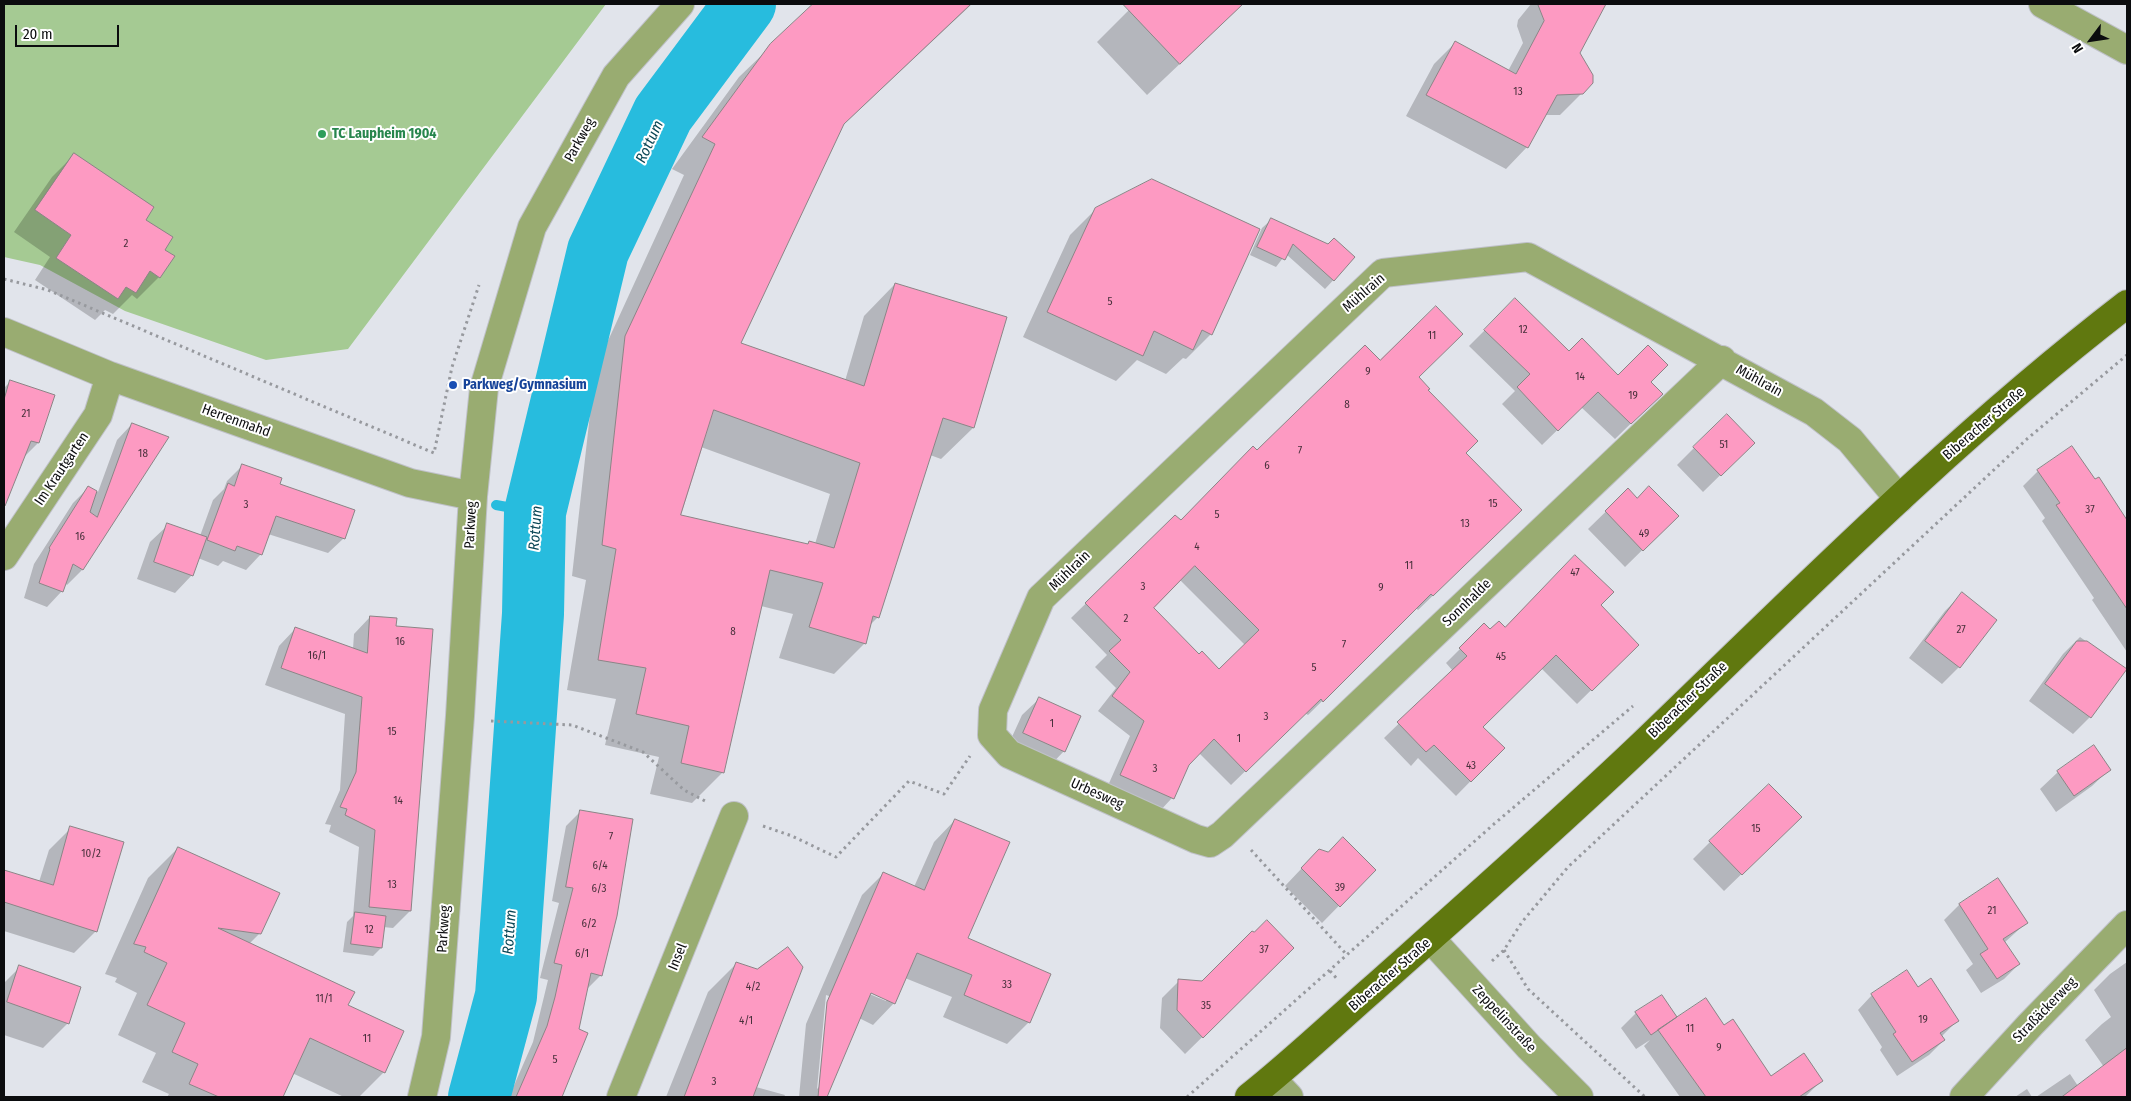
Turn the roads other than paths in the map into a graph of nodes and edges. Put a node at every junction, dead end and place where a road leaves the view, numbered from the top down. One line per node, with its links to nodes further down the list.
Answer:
1 (680, 4): 8 (street, Parkweg)
2 (2043, 4): 3 (street)
3 (2127, 50)
4 (2127, 304): 9 (main road, Biberacher Straße)
5 (4, 332): 7 (street, Herrenmahd)
6 (1722, 360): 9 (street, Mühlrain); 11 (street, Mühlrain); 13 (street, Sonnhalde)
7 (110, 376): 8 (street, Herrenmahd); 10 (street, Im Krautgarten)
8 (472, 496): 17 (street, Parkweg)
9 (1899, 499): 15 (main road, Biberacher Straße)
10 (4, 556)
11 (992, 735): 13 (street, Urbesweg)
12 (734, 816): 18 (street, Insel)
13 (1220, 835)
14 (2127, 925): 21 (street, Straßäckerweg)
15 (1431, 939): 16 (main road, Biberacher Straße); 20 (street, Zeppelinstraße)
16 (1281, 1088): 19 (main road, Biberacher Straße)
17 (422, 1097)
18 (622, 1097)
19 (1249, 1097)
20 (1579, 1097)
21 (1964, 1097)

